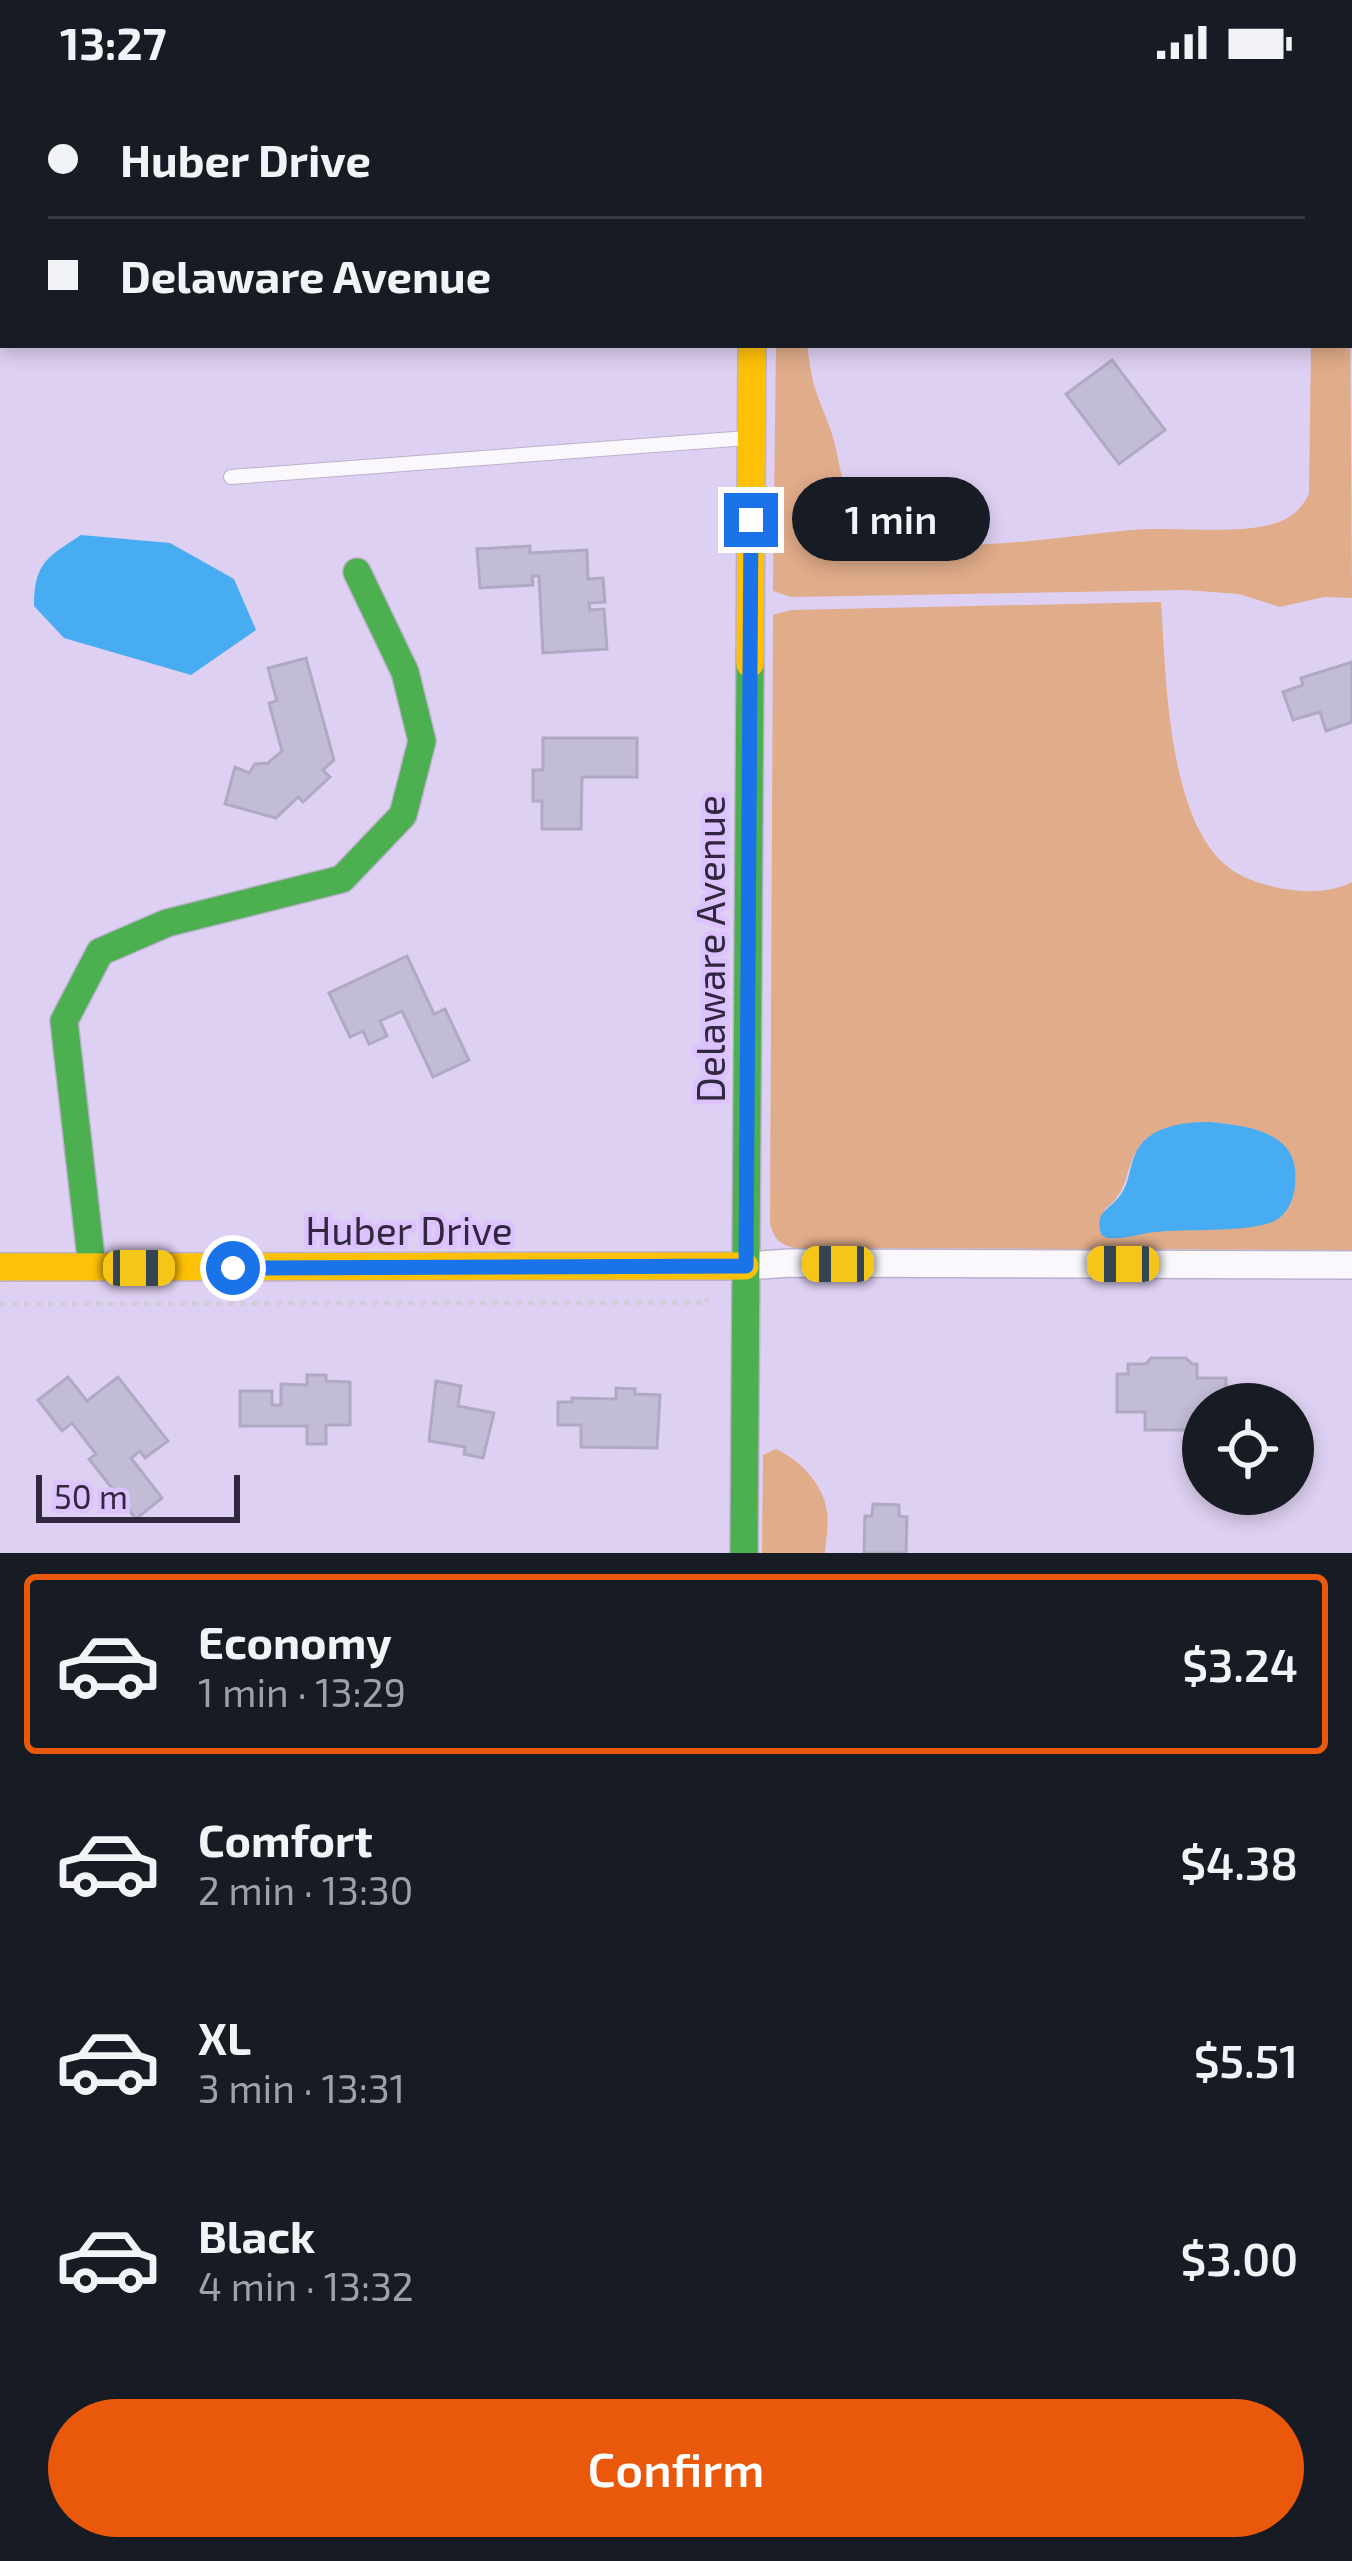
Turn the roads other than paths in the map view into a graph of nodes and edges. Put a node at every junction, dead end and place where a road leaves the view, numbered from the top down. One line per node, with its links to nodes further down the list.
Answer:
1 (752, 348): 2 (street, Delaware Avenue)
2 (752, 437): 3 (lane); 6 (street, Delaware Avenue)
3 (231, 477)
4 (356, 572): 8 (street)
5 (1352, 1265): 6 (street)
6 (746, 1266): 8 (street, Huber Drive); 9 (street, Delaware Avenue)
7 (0, 1267): 8 (street, Huber Drive)
8 (92, 1268)
9 (744, 1553)

